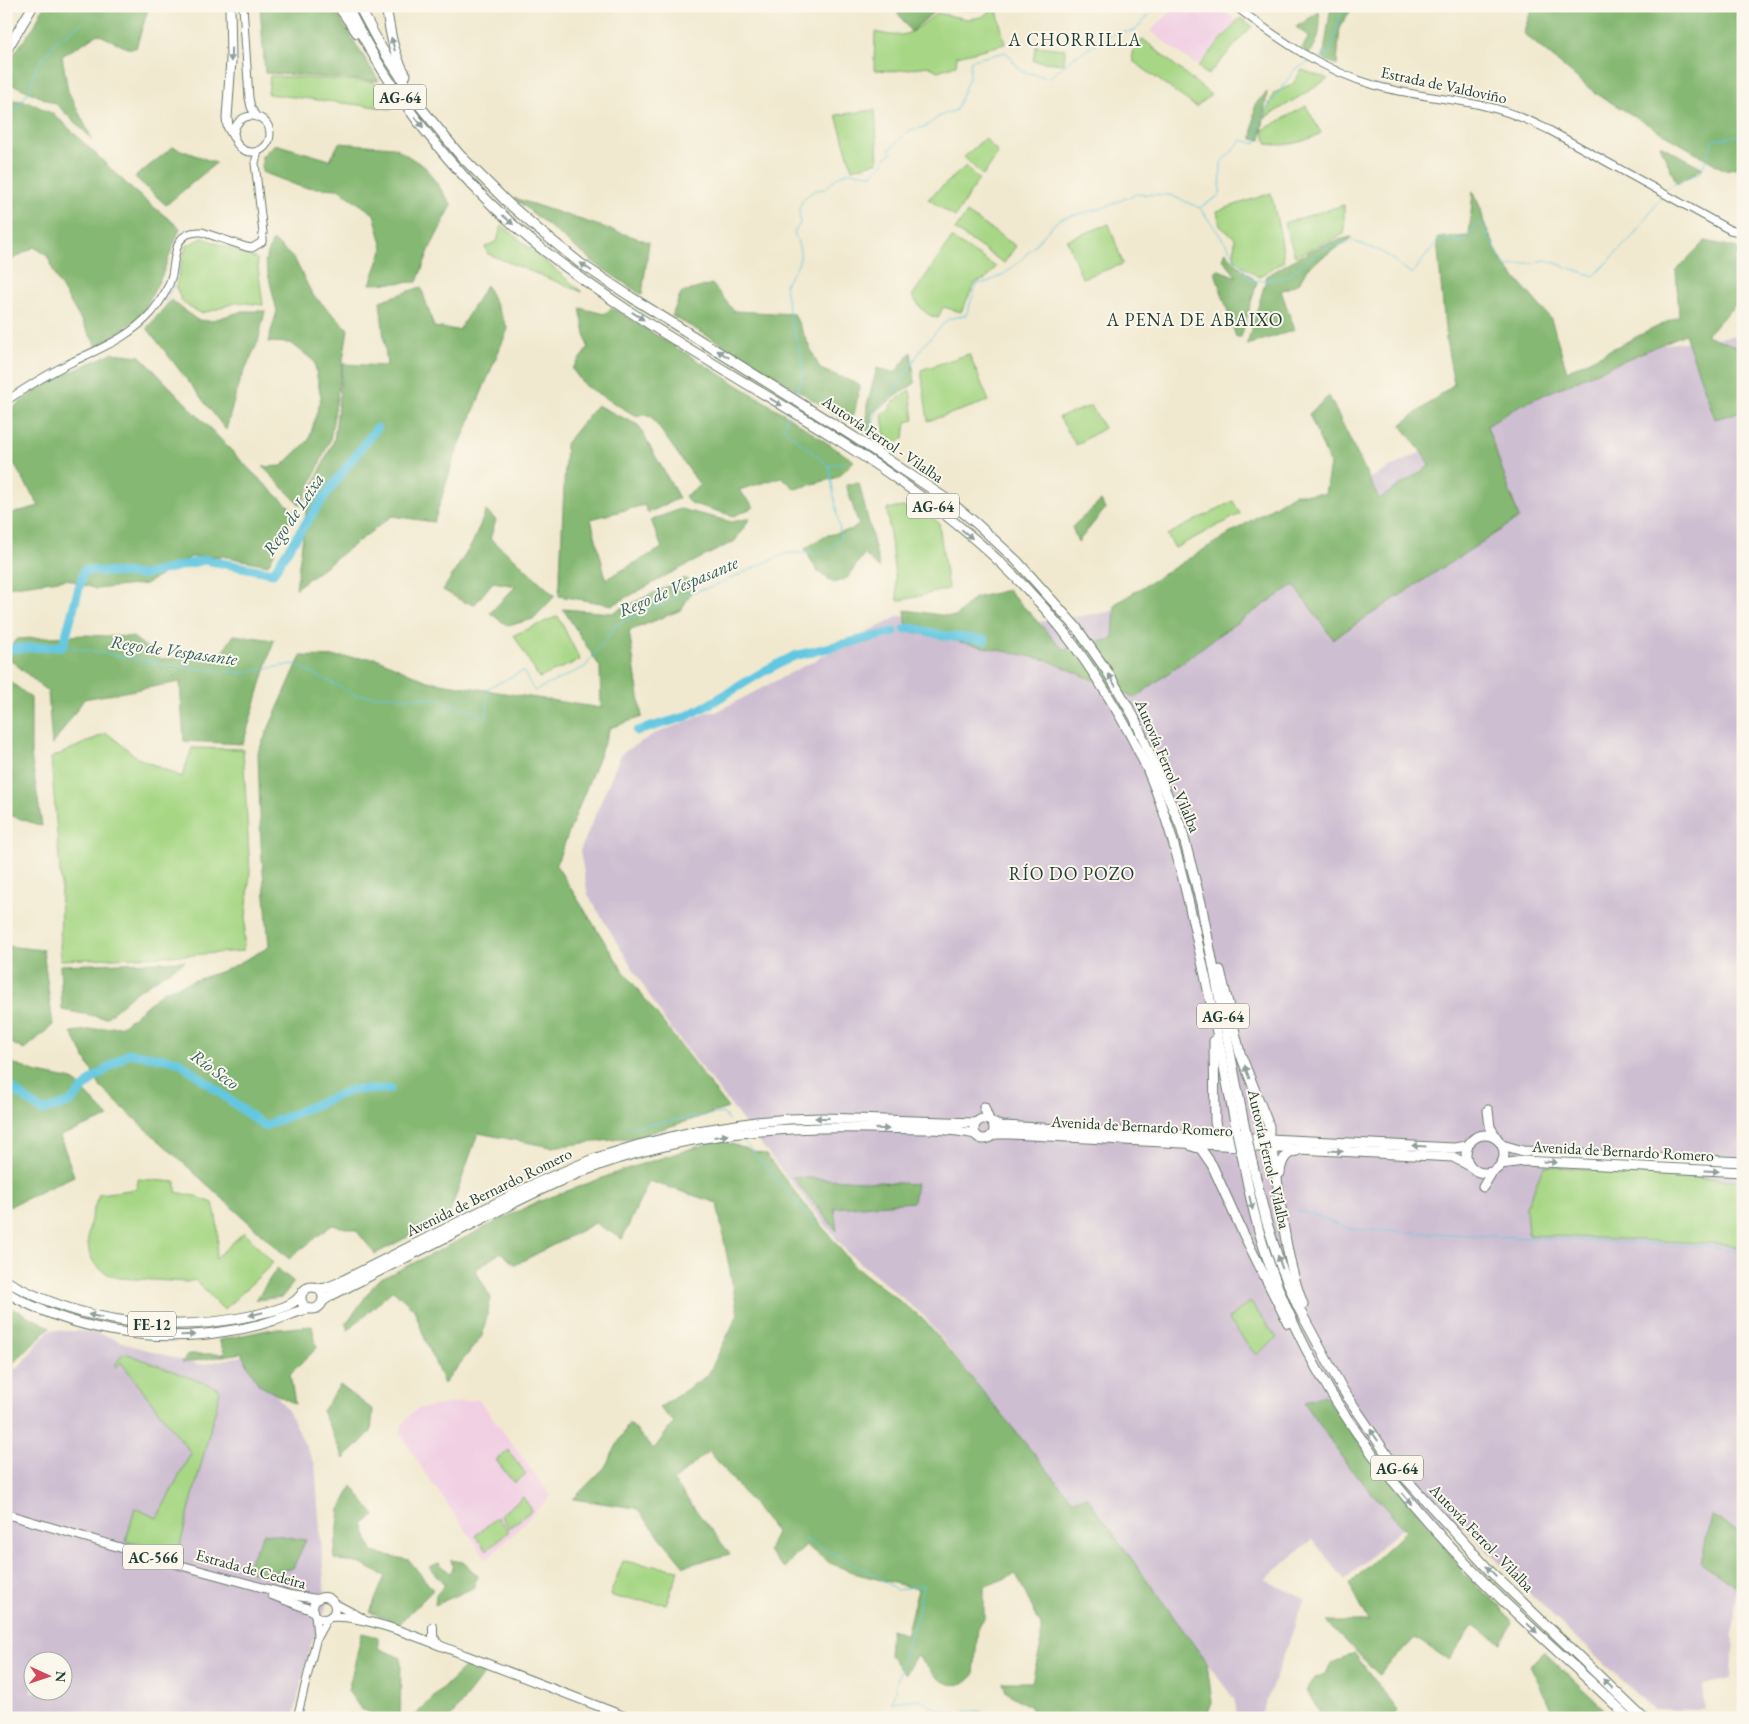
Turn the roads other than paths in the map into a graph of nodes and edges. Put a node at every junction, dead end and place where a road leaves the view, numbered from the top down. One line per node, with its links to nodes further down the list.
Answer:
1 (33, 6): 9 (highway)
2 (230, 6): 15 (highway, one-way to 15)
3 (243, 6): 11 (main road)
4 (338, 6): 10 (highway)
5 (348, 6): 10 (highway, Autovía Ferrol - Vilalba / AG-64)
6 (359, 6): 12 (highway, Autovía Ferrol - Vilalba / AG-64)
7 (386, 6): 12 (highway, one-way to 7)
8 (1234, 6): 19 (main road, Estrada de Valdoviño)
9 (6, 50)
10 (380, 66): 25 (highway, Autovía Ferrol - Vilalba / AG-64, one-way to 25)
11 (249, 98): 13 (main road); 14 (main road)
12 (419, 105): 24 (highway, Autovía Ferrol - Vilalba / AG-64, one-way to 12)
13 (256, 117): 14 (main road); 17 (main road)
14 (244, 118): 15 (main road)
15 (234, 137): 16 (main road)
16 (246, 151): 17 (main road); 18 (main road)
17 (258, 151): 18 (main road)
18 (255, 163): 23 (main road)
19 (1730, 230): 20 (main road, Estrada de Valdoviño); 21 (main road, Estrada de Valdoviño)
20 (1743, 233)
21 (1742, 242): 22 (main road)
22 (1743, 256)
23 (6, 401)
24 (1181, 827): 27 (highway, one-way to 24); 29 (highway, Autovía Ferrol - Vilalba / AG-64)
25 (1206, 981): 26 (highway); 29 (highway, Autovía Ferrol - Vilalba / AG-64)
26 (1214, 1113): 32 (highway); 33 (highway)
27 (1266, 1116): 35 (highway); 36 (highway)
28 (984, 1121): 31 (highway); 31 (highway); 32 (highway, Avenida de Bernardo Romero); 47 (highway, Avenida de Bernardo Romero, one-way to 47)
29 (1241, 1128): 35 (highway, Autovía Ferrol - Vilalba / AG-64, bridge)
30 (1477, 1136): 34 (highway); 34 (highway); 37 (highway)
31 (984, 1137): 32 (highway, Avenida de Bernardo Romero); 50 (highway, Avenida de Bernardo Romero, one-way to 31)
32 (1175, 1138): 33 (highway, Avenida de Bernardo Romero); 41 (highway)
33 (1220, 1141): 35 (highway, Avenida de Bernardo Romero); 41 (highway)
34 (1500, 1143): 39 (highway, Avenida de Bernardo Romero); 40 (highway)
35 (1256, 1145): 36 (highway, Avenida de Bernardo Romero); 38 (highway, Avenida de Bernardo Romero); 52 (highway, Autovía Ferrol - Vilalba / AG-64, one-way to 35); 53 (highway, Autovía Ferrol - Vilalba / AG-64, one-way to 53)
36 (1316, 1146): 37 (highway, Avenida de Bernardo Romero, one-way to 36); 38 (highway, Avenida de Bernardo Romero); 42 (highway, Avenida de Bernardo Romero, one-way to 42); 45 (highway)
37 (1467, 1146): 42 (highway)
38 (1272, 1148): 45 (highway)
39 (1743, 1162)
40 (1501, 1164): 43 (highway); 44 (highway, Avenida de Bernardo Romero, one-way to 44)
41 (1212, 1165): 53 (highway)
42 (1473, 1169): 43 (highway); 43 (highway)
43 (1492, 1172)
44 (1743, 1172)
45 (1283, 1219): 52 (highway)
46 (6, 1281): 49 (highway, FE-12, one-way to 46)
47 (318, 1289): 49 (highway); 50 (highway)
48 (6, 1292): 51 (highway, FE-12, one-way to 51)
49 (300, 1296): 51 (highway)
50 (323, 1302): 51 (highway)
51 (308, 1309)
52 (1320, 1349): 69 (highway, Autovía Ferrol - Vilalba / AG-64, one-way to 52)
53 (1324, 1384): 68 (highway, Autovía Ferrol - Vilalba / AG-64, one-way to 68)
54 (6, 1514): 56 (main road, Estrada de Cedeira / AC-566)
55 (6, 1518): 58 (main road, Estrada de Cedeira)
56 (317, 1599): 57 (main road); 58 (main road)
57 (335, 1604): 59 (main road); 60 (main road)
58 (314, 1612): 59 (main road); 62 (main road)
59 (328, 1618): 60 (main road); 62 (main road)
60 (365, 1620): 63 (main road)
61 (433, 1627): 63 (main road); 64 (main road); 65 (main road)
62 (317, 1637): 66 (main road)
63 (416, 1637): 64 (main road)
64 (428, 1641): 65 (main road)
65 (441, 1646): 67 (main road)
66 (297, 1718)
67 (628, 1718)
68 (1629, 1718)
69 (1643, 1718)

